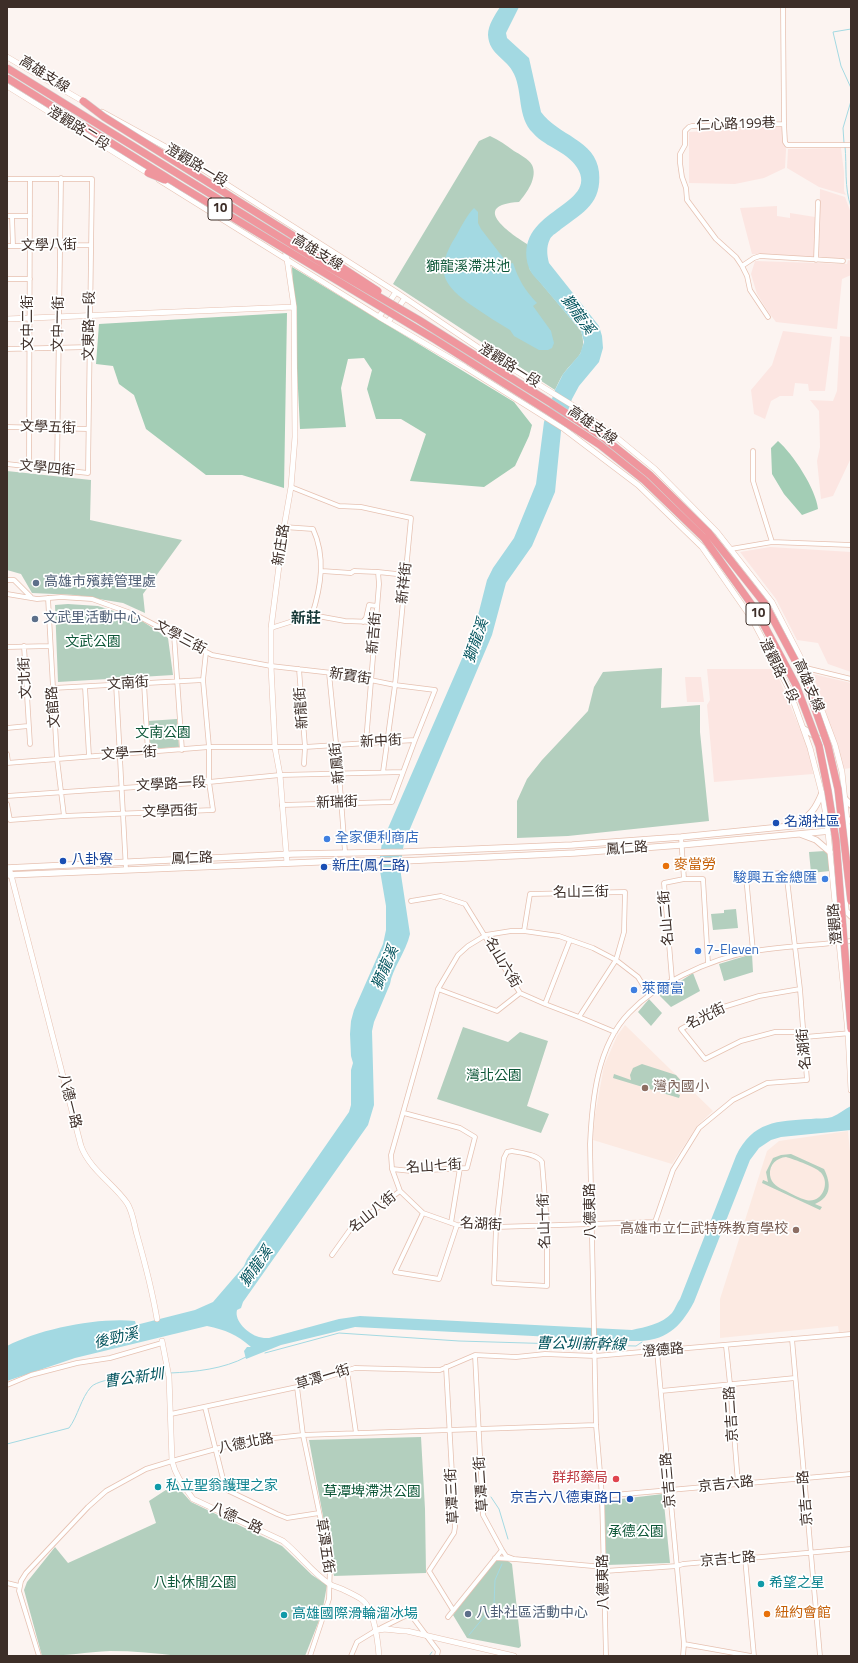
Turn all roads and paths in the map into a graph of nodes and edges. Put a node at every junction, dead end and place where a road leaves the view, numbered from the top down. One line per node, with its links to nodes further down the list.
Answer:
1 (783, 7): 7 (street)
2 (7, 57): 6 (street, 澄觀路一段)
3 (7, 68): 38 (highway, 高雄支線 / 10, bridge)
4 (7, 78): 40 (highway, 高雄支線 / 10, bridge)
5 (7, 86): 9 (street, 澄觀路二段)
6 (83, 101): 16 (street, 澄觀路一段); 38 (highway, bridge)
7 (784, 124): 8 (street, 仁心路199巷); 26 (street, 仁心路199巷)
8 (849, 145)
9 (148, 173): 23 (street, 澄觀路一段); 40 (highway, bridge)
10 (62, 178): 12 (street); 18 (street, 文中一街); 19 (street, 文東路一段)
11 (7, 179): 12 (street)
12 (30, 179): 15 (street, 文中二街)
13 (818, 202): 24 (street)
14 (9, 216): 15 (street); 21 (street)
15 (30, 216): 22 (street, 文中二街)
16 (280, 218): 17 (street, 澄觀路一段); 23 (street)
17 (294, 227): 23 (street, 新庄路); 29 (street, 澄觀路一段)
18 (60, 245): 19 (street, 文學八街); 22 (street, 文學八街); 32 (street, 文中一街)
19 (91, 245): 33 (street, 文東路一段)
20 (7, 246): 21 (street, 文學八街)
21 (12, 246): 22 (street, 文學八街)
22 (30, 246): 28 (street, 文中二街)
23 (287, 260): 31 (street, 新庄路); 34 (street, 澄觀路一段)
24 (816, 260): 25 (street); 26 (street)
25 (843, 261)
26 (742, 266): 35 (street, 仁心路199巷)
27 (7, 279): 28 (street)
28 (30, 279): 36 (street, 文中二街)
29 (396, 292): 30 (street, 澄觀路一段); 34 (street)
30 (405, 298): 39 (street); 58 (street, 澄觀路一段)
31 (294, 307): 33 (street); 54 (street, 新庄路)
32 (59, 317): 33 (street); 36 (street); 42 (street, 文中一街)
33 (89, 317): 41 (street, 文東路一段)
34 (380, 317): 39 (street, 澄觀路一段)
35 (768, 317)
36 (29, 318): 37 (street); 44 (street, 文中二街)
37 (7, 319)
38 (419, 320): 145 (highway, 高雄支線 / 10, bridge)
39 (388, 322): 92 (street, 澄觀路一段)
40 (434, 339): 164 (highway, 高雄支線 / 10, bridge)
41 (90, 347): 42 (street); 48 (street, 文東路一段)
42 (59, 348): 44 (street); 47 (street, 文中一街)
43 (7, 349): 44 (street)
44 (29, 349): 46 (street, 文中二街)
45 (7, 426): 46 (street, 文學五街)
46 (29, 427): 47 (street, 文學五街); 51 (street, 文中二街)
47 (58, 428): 48 (street, 文學五街); 52 (street, 文中一街)
48 (88, 429): 53 (street, 文東路一段)
49 (753, 451): 56 (street)
50 (7, 464): 51 (street, 文學四街)
51 (29, 467): 52 (street, 文學四街)
52 (57, 470): 53 (street, 文學四街)
53 (88, 473)
54 (291, 487): 55 (street, 新庄路); 61 (street, 新祥街)
55 (284, 527): 59 (street); 70 (street, 新庄路)
56 (772, 542): 57 (street); 58 (street)
57 (851, 545)
58 (731, 549): 78 (street, 澄觀路一段)
59 (322, 571): 60 (street); 67 (street)
60 (378, 572): 61 (street); 66 (street, 新吉街)
61 (406, 575): 87 (street, 新祥街)
62 (7, 580): 64 (street)
63 (7, 594): 64 (street, 文學三街)
64 (31, 597): 65 (street, 文學三街)
65 (48, 598): 71 (street, 文學三街); 73 (street, 文館路)
66 (377, 606): 68 (street); 69 (street, 新吉街)
67 (312, 615): 68 (street); 70 (street)
68 (363, 622): 69 (street)
69 (376, 622): 81 (street, 新吉街)
70 (271, 628): 77 (street, 新庄路)
71 (174, 635): 75 (street, 文學三街); 82 (street)
72 (24, 646): 73 (street); 74 (street, 文北街); 90 (street, 文北街)
73 (50, 646): 89 (street, 文館路)
74 (7, 647)
75 (206, 652): 76 (street, 文學三街); 83 (street, 文學西街)
76 (212, 655): 77 (street, 新寶街)
77 (271, 666): 79 (street, 新寶街); 100 (street, 新庄路)
78 (806, 668): 84 (street); 118 (street, 澄觀路一段)
79 (299, 669): 80 (street, 新寶街); 99 (street, 新龍街)
80 (329, 673): 81 (street, 新寶街); 97 (street, 新鳳街)
81 (371, 679): 87 (street, 新寶街); 95 (street, 新吉街)
82 (177, 680): 83 (street, 文南街); 85 (street, 文南街); 101 (street)
83 (203, 680): 98 (street, 文學西街)
84 (851, 680)
85 (144, 683): 86 (street, 文南街); 102 (street)
86 (116, 684): 88 (street, 文南街); 104 (street)
87 (395, 685): 93 (street, 新寶街); 94 (street, 新祥街)
88 (85, 687): 89 (street, 文南街); 105 (street)
89 (53, 688): 106 (street, 文館路)
90 (28, 726): 91 (street); 96 (street, 文北街)
91 (7, 728)
92 (804, 729): 116 (street, 澄觀路一段); 126 (main road)
93 (415, 740): 94 (street, 新中街); 110 (street)
94 (387, 741): 95 (street, 新中街); 109 (street, 新祥街)
95 (366, 742): 97 (street, 新中街)
96 (30, 744)
97 (335, 745): 99 (street, 新中街); 111 (street, 新鳳街)
98 (209, 747): 100 (street, 文學一街); 101 (street, 文學一街); 113 (street, 文學西街)
99 (305, 747): 100 (street, 新中街); 108 (street, 新龍街)
100 (274, 748): 112 (street, 新庄路)
101 (182, 750): 102 (street, 文學一街)
102 (148, 753): 104 (street, 文學一街)
103 (7, 754): 107 (street)
104 (120, 755): 105 (street, 文學一街); 114 (street)
105 (89, 756): 106 (street, 文學一街)
106 (58, 759): 107 (street, 文學一街); 115 (street, 文館路)
107 (8, 763)
108 (304, 764)
109 (383, 772): 110 (street, 文學路一段); 111 (street, 文學路一段)
110 (403, 772): 119 (street, 新瑞街)
111 (339, 773): 112 (street, 文學路一段); 119 (street, 新鳳街)
112 (280, 775): 113 (street, 文學路一段); 121 (street, 新庄路)
113 (208, 782): 114 (street, 文學路一段); 123 (street, 文學西街)
114 (123, 787): 115 (street, 文學路一段); 123 (street)
115 (61, 792): 117 (street, 文學路一段); 124 (street, 文館路)
116 (822, 793): 127 (street, 澄觀路一段); 128 (main road)
117 (7, 796)
118 (843, 797): 122 (main road); 125 (street, 澄觀路一段)
119 (342, 802): 121 (street, 新瑞街); 134 (street, 新鳳街)
120 (7, 804): 124 (street, 文學西街)
121 (282, 805): 136 (street, 新庄路)
122 (851, 805)
123 (124, 813): 124 (street, 文學西街); 138 (street)
124 (64, 816)
125 (849, 820): 126 (main road, 鳳仁路); 129 (street)
126 (836, 821): 127 (main road, 鳳仁路); 129 (main road)
127 (827, 822): 128 (main road, 鳳仁路); 130 (street, 澄觀路一段)
128 (796, 826): 132 (main road, 鳳仁路)
129 (845, 829): 130 (main road, 鳳仁路); 137 (street); 146 (main road)
130 (828, 830): 131 (main road, 鳳仁路); 135 (street, 澄觀路)
131 (796, 834): 133 (main road, 鳳仁路); 135 (main road)
132 (681, 837): 133 (street); 134 (main road, 鳳仁路)
133 (681, 845): 139 (main road, 鳳仁路); 143 (street)
134 (345, 852): 136 (main road, 鳳仁路)
135 (830, 852): 151 (street, 澄觀路)
136 (286, 855): 138 (main road, 鳳仁路); 139 (street, 新庄路)
137 (851, 857)
138 (126, 862): 140 (main road, 鳳仁路); 141 (street)
139 (286, 863): 141 (main road, 鳳仁路)
140 (8, 868): 142 (street, 八德一路)
141 (126, 870): 142 (main road, 鳳仁路)
142 (9, 875): 178 (street, 八德一路)
143 (684, 880): 155 (street, 名山二街); 156 (street, 名山二街)
144 (411, 901): 148 (street, 名山六街)
145 (851, 901)
146 (851, 916)
147 (524, 931): 148 (street, 名湖街); 149 (street, 名湖街); 154 (street, 名山三街)
148 (486, 935): 157 (street, 名湖街); 159 (street, 名山六街)
149 (570, 940): 154 (street, 名湖街); 161 (street)
150 (851, 941): 151 (street, 八德東路)
151 (838, 943): 152 (street, 八德東路); 164 (street, 澄觀路)
152 (794, 946): 153 (street, 八德東路); 153 (street, 名湖街); 158 (street, 名湖街)
153 (753, 951): 155 (street, 八德東路)
154 (616, 960): 160 (street, 名湖街); 162 (street)
155 (708, 963): 156 (street, 八德東路)
156 (672, 980): 160 (street, 八德東路)
157 (438, 989): 159 (street, 名山六街); 167 (street, 名湖街)
158 (800, 989): 165 (street, 名湖街); 165 (street, 名光街)
159 (520, 993): 161 (street)
160 (649, 995): 163 (street, 八德東路)
161 (545, 1004): 162 (street)
162 (578, 1017): 163 (street)
163 (614, 1032): 174 (street, 八德東路)
164 (850, 1032): 165 (street); 166 (street, 澄觀路)
165 (804, 1034): 174 (street, 名湖街)
166 (851, 1090)
167 (404, 1113): 168 (street, 名山七街); 169 (street, 名湖街)
168 (460, 1168): 169 (street, 名山七街); 172 (street)
169 (392, 1169): 170 (street, 名湖街)
170 (400, 1191): 171 (street, 名湖街); 177 (street, 名山八街)
171 (423, 1213): 172 (street, 名湖街); 175 (street)
172 (452, 1223): 175 (street, 名湖街)
173 (547, 1224): 174 (street, 名湖街); 176 (street, 名湖街); 176 (street, 名山十街); 176 (street, 名山十街)
174 (591, 1224): 185 (street, 八德東路)
175 (457, 1225): 176 (street, 名湖街)
176 (496, 1227)
177 (332, 1255)
178 (157, 1319)
179 (851, 1334): 180 (street, 澄德路)
180 (792, 1339): 182 (street, 澄德路); 188 (street, 京吉一路)
181 (162, 1342): 190 (street); 194 (street, 八德一路)
182 (726, 1346): 183 (street, 澄德路); 189 (street, 京吉二路)
183 (657, 1351): 185 (street, 澄德路); 192 (street, 京吉三路)
184 (475, 1355): 185 (street, 澄德路); 186 (street, 草潭一街); 196 (street, 草潭二街)
185 (595, 1356): 195 (street, 八德東路)
186 (446, 1367): 187 (street, 草潭一街); 197 (street, 草潭三街)
187 (348, 1371): 191 (street, 草潭一街); 198 (street)
188 (795, 1378): 189 (street); 203 (street, 京吉一路)
189 (730, 1384): 192 (street); 204 (street, 京吉二路)
190 (7, 1385)
191 (297, 1387): 193 (street, 草潭一街); 199 (street, 草潭五街)
192 (661, 1391): 205 (street, 京吉三路)
193 (205, 1407): 194 (street, 草潭一街); 200 (street)
194 (171, 1414): 201 (street, 八德一路)
195 (596, 1426): 196 (street, 八德北路); 206 (street, 八德東路)
196 (479, 1430): 197 (street, 八德北路); 209 (street, 草潭二街)
197 (450, 1431): 198 (street, 八德北路); 219 (street, 草潭三街)
198 (356, 1433): 199 (street, 八德北路)
199 (303, 1435): 200 (street, 八德北路); 207 (street, 草潭五街)
200 (214, 1450): 201 (street, 八德北路); 207 (street)
201 (172, 1461): 217 (street, 八德一路); 218 (street, 八德北路)
202 (851, 1474): 203 (street, 京吉六路)
203 (804, 1478): 204 (street, 京吉六路); 210 (street, 京吉一路)
204 (738, 1483): 205 (street, 京吉六路)
205 (670, 1491): 206 (street, 京吉六路); 214 (street, 京吉三路)
206 (602, 1496): 215 (street, 八德東路)
207 (319, 1513): 217 (street, 草潭五街)
208 (851, 1549): 210 (street, 京吉七路)
209 (502, 1550): 211 (street); 213 (street, 草潭二街)
210 (810, 1553): 212 (street, 京吉七路); 235 (street, 京吉一路)
211 (495, 1558): 213 (street); 219 (street)
212 (745, 1558): 214 (street, 京吉七路); 234 (street)
213 (514, 1559): 215 (street)
214 (677, 1566): 215 (street, 京吉七路); 224 (street, 京吉三路)
215 (604, 1569): 231 (street, 八德東路)
216 (7, 1583): 218 (street)
217 (330, 1585): 222 (street, 八德一路); 227 (street, 草潭五街)
218 (19, 1586): 226 (street)
219 (453, 1610): 220 (street)
220 (448, 1617)
221 (381, 1628): 222 (street); 223 (street); 223 (street)
222 (375, 1631): 228 (street); 229 (street, 八德一路)
223 (426, 1635): 225 (street); 230 (street)
224 (684, 1644): 232 (street, 京吉三路); 233 (street)
225 (438, 1654)
226 (38, 1656)
227 (310, 1656)
228 (351, 1656)
229 (379, 1656)
230 (514, 1656)
231 (606, 1656)
232 (683, 1656)
233 (751, 1656)
234 (754, 1656)
235 (820, 1656)

